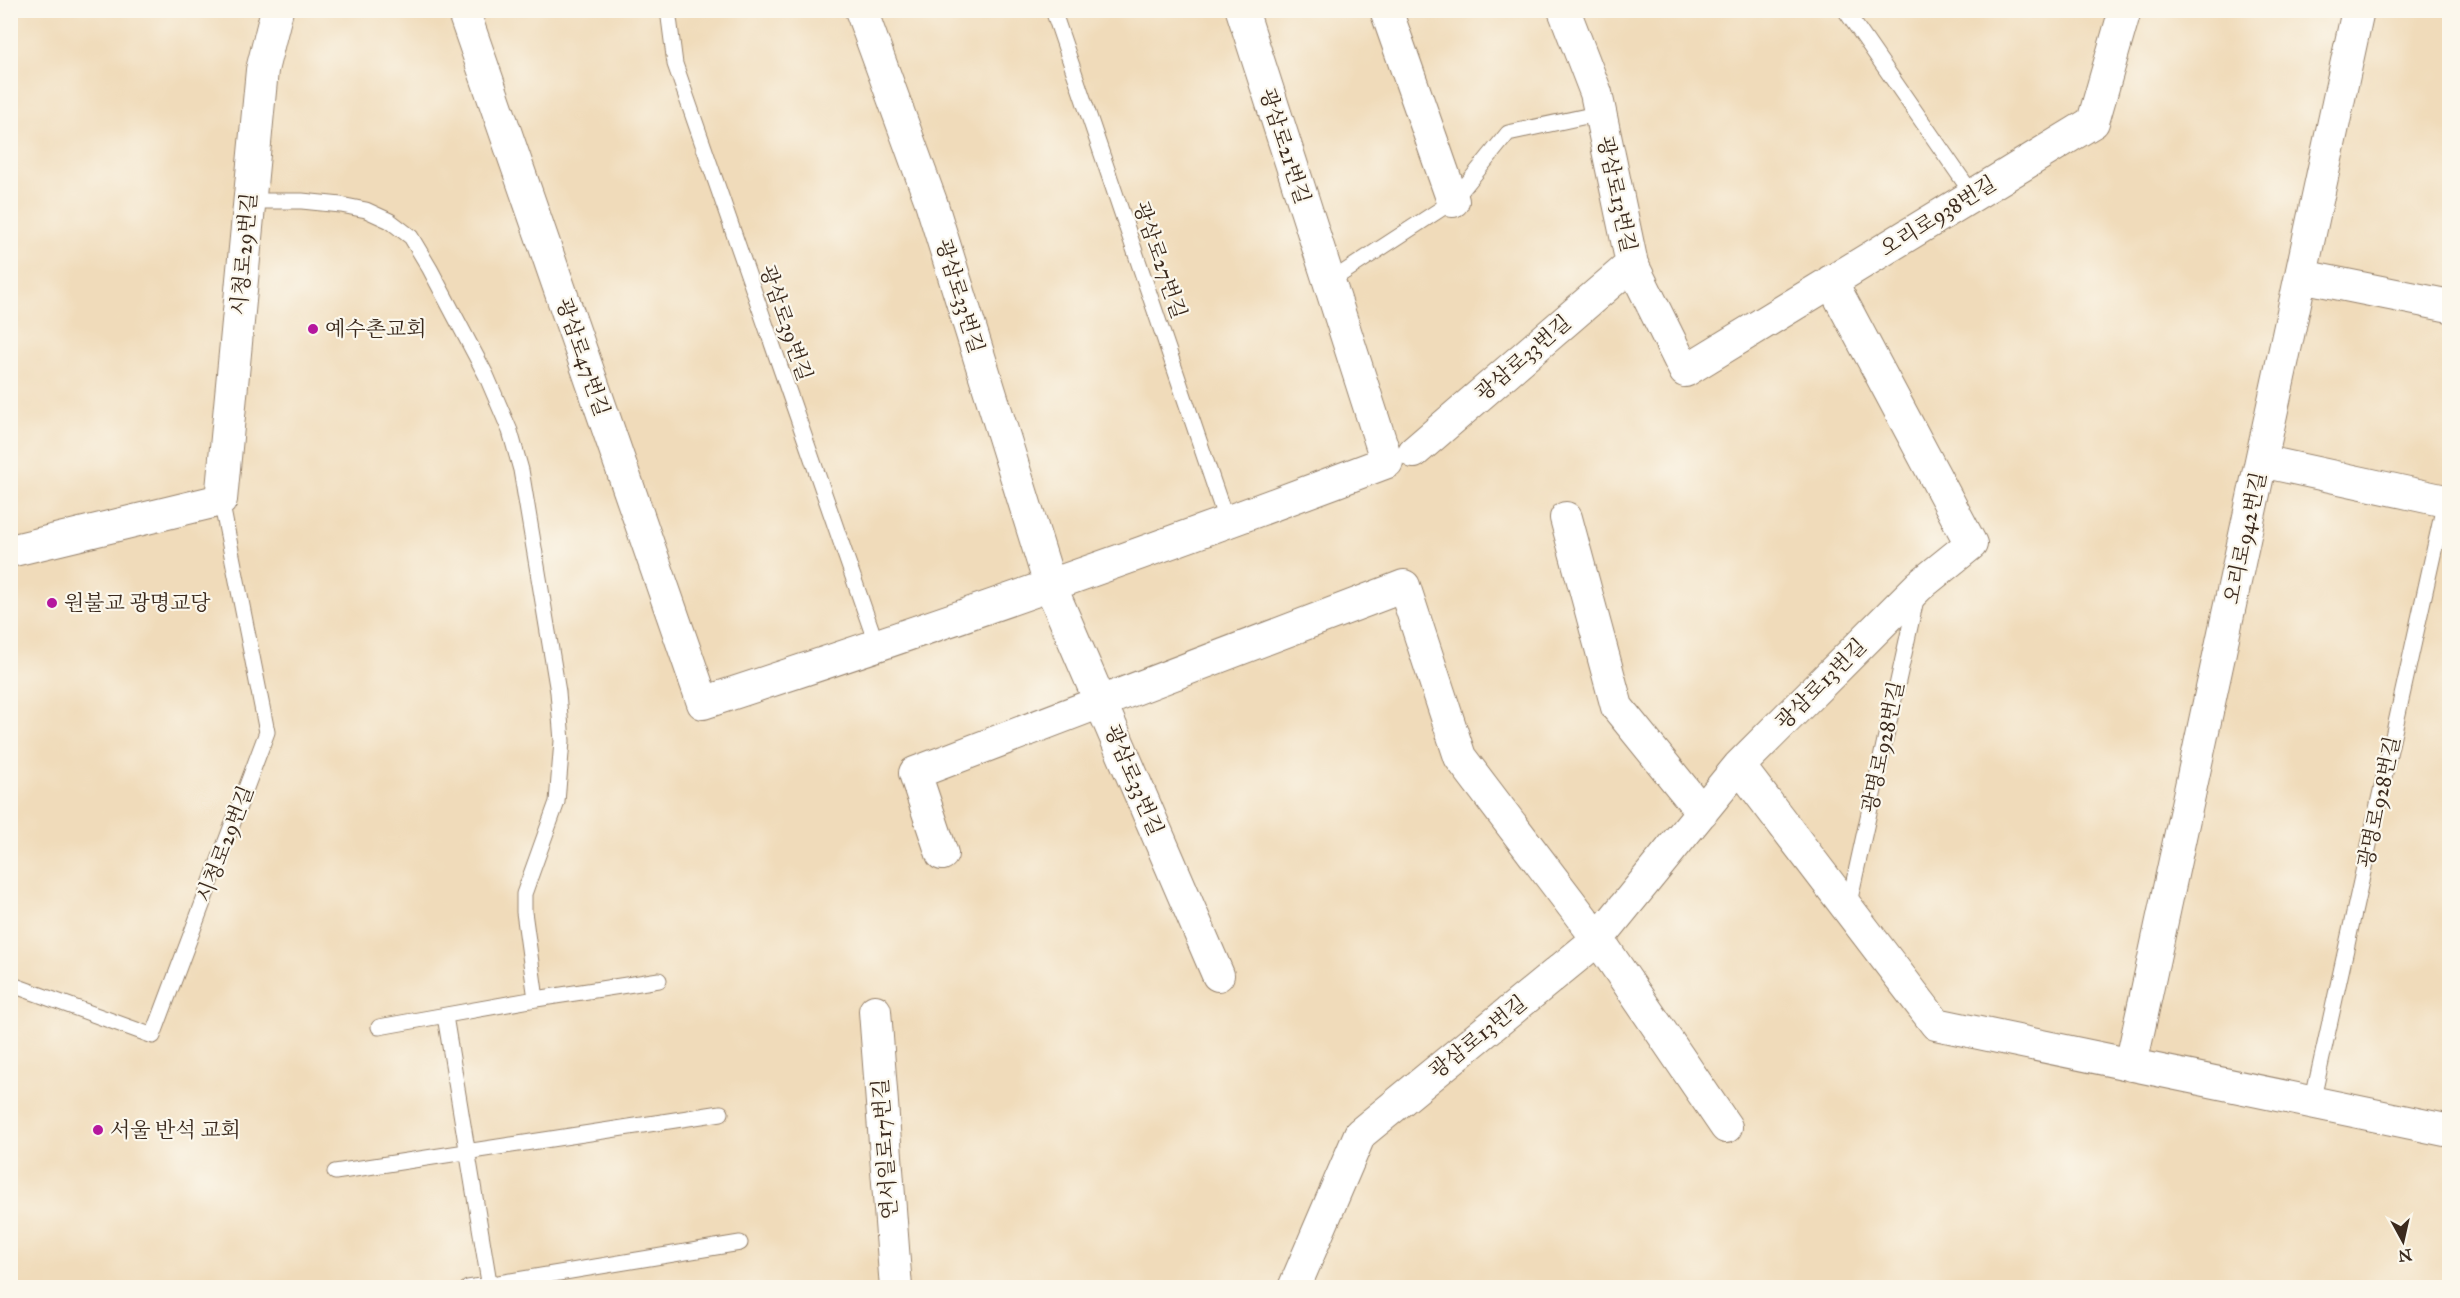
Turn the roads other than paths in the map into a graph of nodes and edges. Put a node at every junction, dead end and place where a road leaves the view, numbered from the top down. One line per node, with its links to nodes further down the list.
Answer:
1 (277, 10): 14 (street, 시청로29번길)
2 (463, 10): 32 (street, 광삼로47번길)
3 (668, 10): 31 (lane, 광삼로39번길)
4 (861, 10): 29 (street, 광삼로33번길)
5 (1053, 10): 27 (lane, 광삼로27번길)
6 (1242, 10): 19 (street, 광삼로21번길)
7 (1386, 10): 15 (street)
8 (1564, 10): 12 (street, 광삼로13번길)
9 (1845, 10): 13 (lane)
10 (2125, 10): 13 (street, 오리로938번길)
11 (2358, 10): 17 (street, 오리로942번길)
12 (1601, 113): 15 (lane); 16 (street, 광삼로13번길)
13 (1973, 195): 18 (street, 오리로938번길)
14 (249, 201): 24 (street, 시청로29번길); 42 (lane)
15 (1453, 201): 19 (lane)
16 (1632, 264): 21 (street, 광삼로13번길); 22 (street, 광삼로33번길)
17 (2301, 276): 20 (street); 23 (street, 오리로942번길)
18 (1831, 281): 21 (street, 오리로938번길); 30 (street, 광삼로13번길)
19 (1329, 282): 22 (street, 광삼로21번길)
20 (2450, 306)
21 (1685, 371)
22 (1400, 457): 27 (street, 광삼로33번길)
23 (2262, 460): 25 (street, 광명로928번길); 46 (street, 오리로942번길)
24 (221, 500): 28 (street); 41 (lane, 시청로29번길)
25 (2447, 502): 47 (lane, 광명로928번길)
26 (1566, 518): 35 (street)
27 (1227, 523): 29 (street, 광삼로33번길)
28 (10, 550)
29 (1050, 585): 31 (street, 광삼로33번길); 33 (street, 광삼로33번길)
30 (1919, 586): 34 (street, 광삼로13번길); 37 (lane, 광명로928번길)
31 (877, 646): 32 (street, 광삼로33번길)
32 (703, 702)
33 (1100, 702): 36 (street); 38 (street); 39 (street, 광삼로33번길)
34 (1739, 766): 35 (street, 광삼로13번길); 37 (street)
35 (1702, 812): 38 (street, 광삼로13번길)
36 (942, 854)
37 (1848, 908): 46 (street)
38 (1598, 939): 49 (street); 57 (street, 광삼로13번길)
39 (1218, 975)
40 (659, 980): 42 (lane)
41 (10, 984)
42 (536, 999): 44 (lane)
43 (875, 1011): 56 (street, 연서일로17번길)
44 (445, 1016): 45 (lane); 51 (lane)
45 (379, 1028)
46 (2131, 1065): 47 (street)
47 (2312, 1103): 50 (street)
48 (721, 1113): 51 (lane)
49 (1726, 1127)
50 (2450, 1131)
51 (467, 1152): 52 (lane); 54 (lane)
52 (335, 1172)
53 (740, 1243): 54 (lane)
54 (489, 1286): 55 (lane)
55 (468, 1287)
56 (896, 1287)
57 (1294, 1287)

